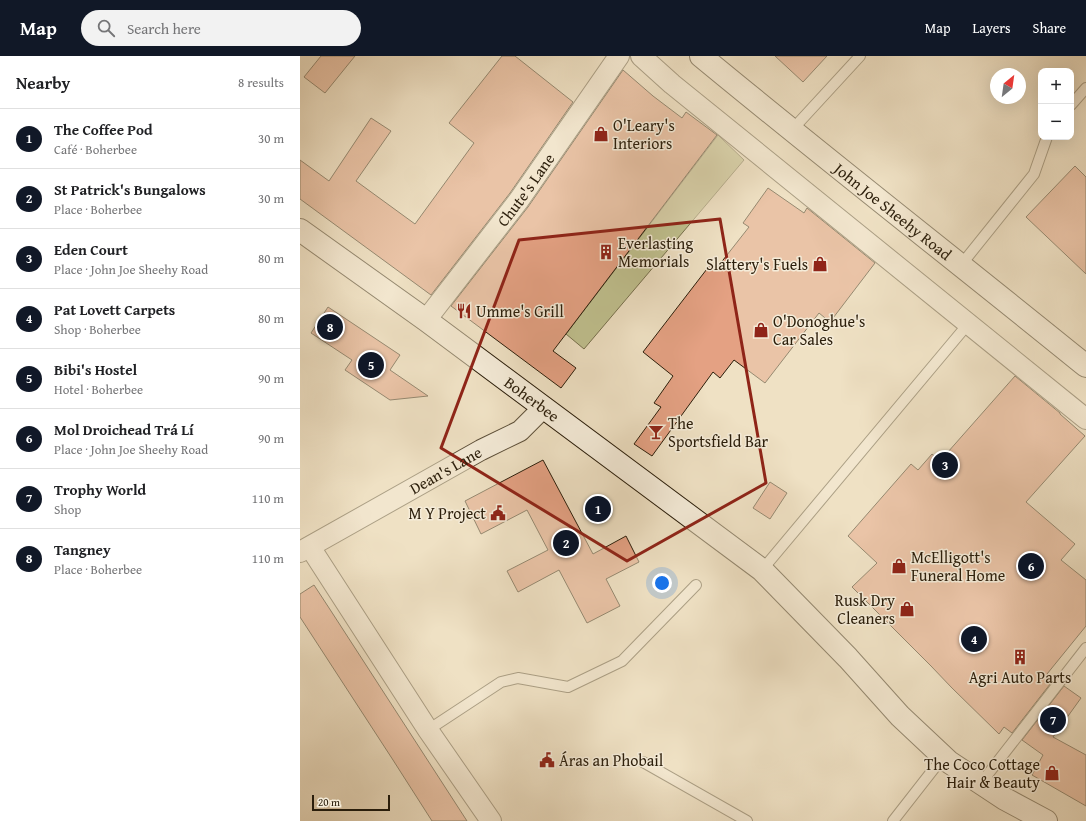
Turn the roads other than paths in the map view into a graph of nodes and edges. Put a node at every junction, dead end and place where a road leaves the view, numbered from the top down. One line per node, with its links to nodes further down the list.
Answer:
1 (619, 56): 11 (street, Chute's Lane)
2 (641, 56): 12 (street)
3 (701, 56): 7 (main road, John Joe Sheehy Road)
4 (860, 56): 7 (lane)
5 (1086, 88): 6 (lane)
6 (1072, 104)
7 (791, 131): 10 (main road, John Joe Sheehy Road)
8 (1047, 140): 10 (lane)
9 (303, 237): 11 (main road, Boherbee)
10 (961, 265): 13 (main road, John Joe Sheehy Road)
11 (426, 320): 14 (main road, Boherbee)
12 (968, 324): 15 (street); 17 (lane)
13 (1086, 366)
14 (544, 407): 16 (street, Dean's Lane); 17 (main road, Boherbee)
15 (1086, 419)
16 (305, 549): 20 (street)
17 (762, 570): 21 (main road, Boherbee)
18 (696, 585): 20 (lane)
19 (1086, 648): 23 (lane)
20 (428, 730): 24 (street)
21 (943, 757): 23 (main road, Boherbee); 26 (lane)
22 (643, 762): 25 (lane)
23 (981, 783): 27 (main road, Boherbee)
24 (491, 821)
25 (747, 821)
26 (893, 821)
27 (1046, 821)

